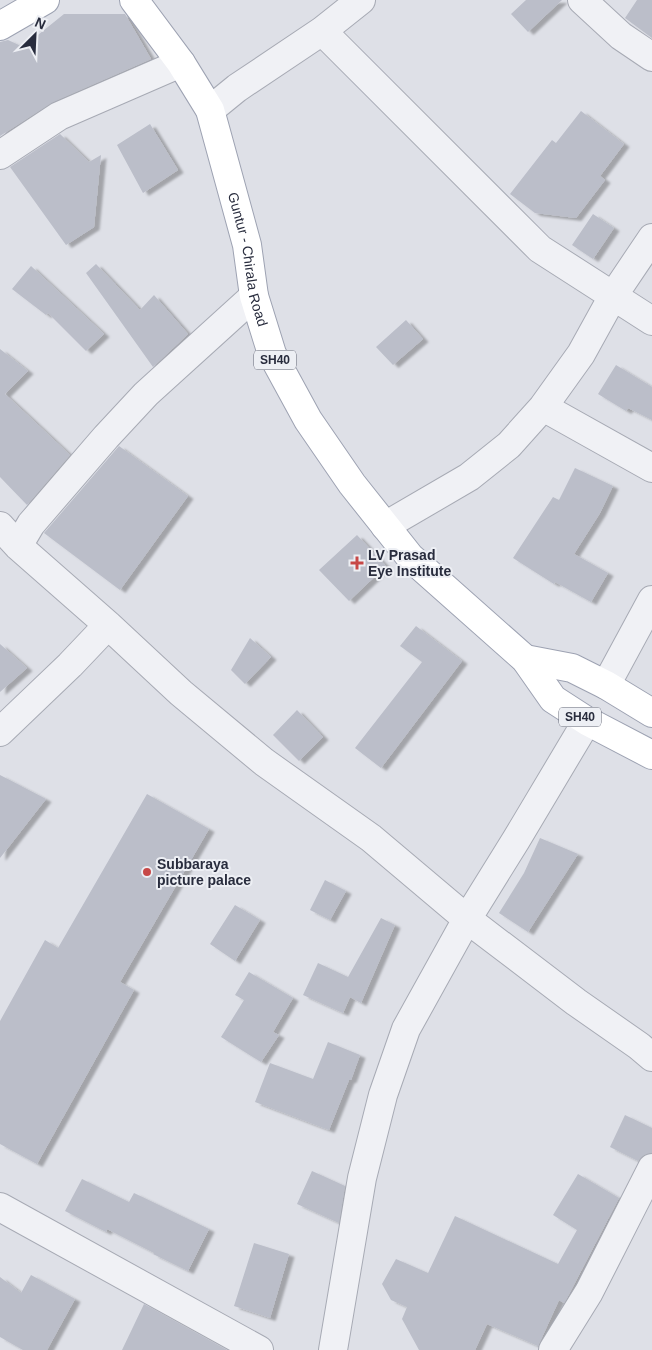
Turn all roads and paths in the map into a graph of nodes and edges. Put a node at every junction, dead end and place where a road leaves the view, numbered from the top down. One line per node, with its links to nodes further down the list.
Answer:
1 (45, 0): 5 (main road)
2 (134, 0): 8 (main road, Guntur - Chirala Road / SH40)
3 (361, 0): 6 (street)
4 (582, 0): 7 (street)
5 (0, 26)
6 (322, 31): 9 (street); 13 (street)
7 (652, 57)
8 (181, 63): 9 (main road, Guntur - Chirala Road / SH40); 10 (street)
9 (210, 110): 12 (main road, Guntur - Chirala Road / SH40)
10 (0, 155)
11 (652, 238): 13 (street)
12 (254, 296): 18 (main road, Guntur - Chirala Road / SH40); 19 (street)
13 (613, 296): 14 (street); 15 (street)
14 (652, 321)
15 (543, 407): 16 (street); 18 (street)
16 (652, 468)
17 (0, 526): 19 (street)
18 (385, 526): 22 (main road, Guntur - Chirala Road / SH40)
19 (18, 546): 21 (street)
20 (652, 600): 23 (street)
21 (108, 625): 26 (street); 28 (street)
22 (525, 660): 23 (main road); 25 (main road, Guntur - Chirala Road / SH40)
23 (606, 685): 24 (main road)
24 (652, 713)
25 (587, 721): 27 (main road, Guntur - Chirala Road / SH40); 28 (street)
26 (0, 732)
27 (652, 755)
28 (467, 919): 29 (street); 33 (street)
29 (652, 1057)
30 (652, 1168): 34 (street)
31 (0, 1207): 32 (street)
32 (259, 1350)
33 (332, 1350)
34 (553, 1350)

